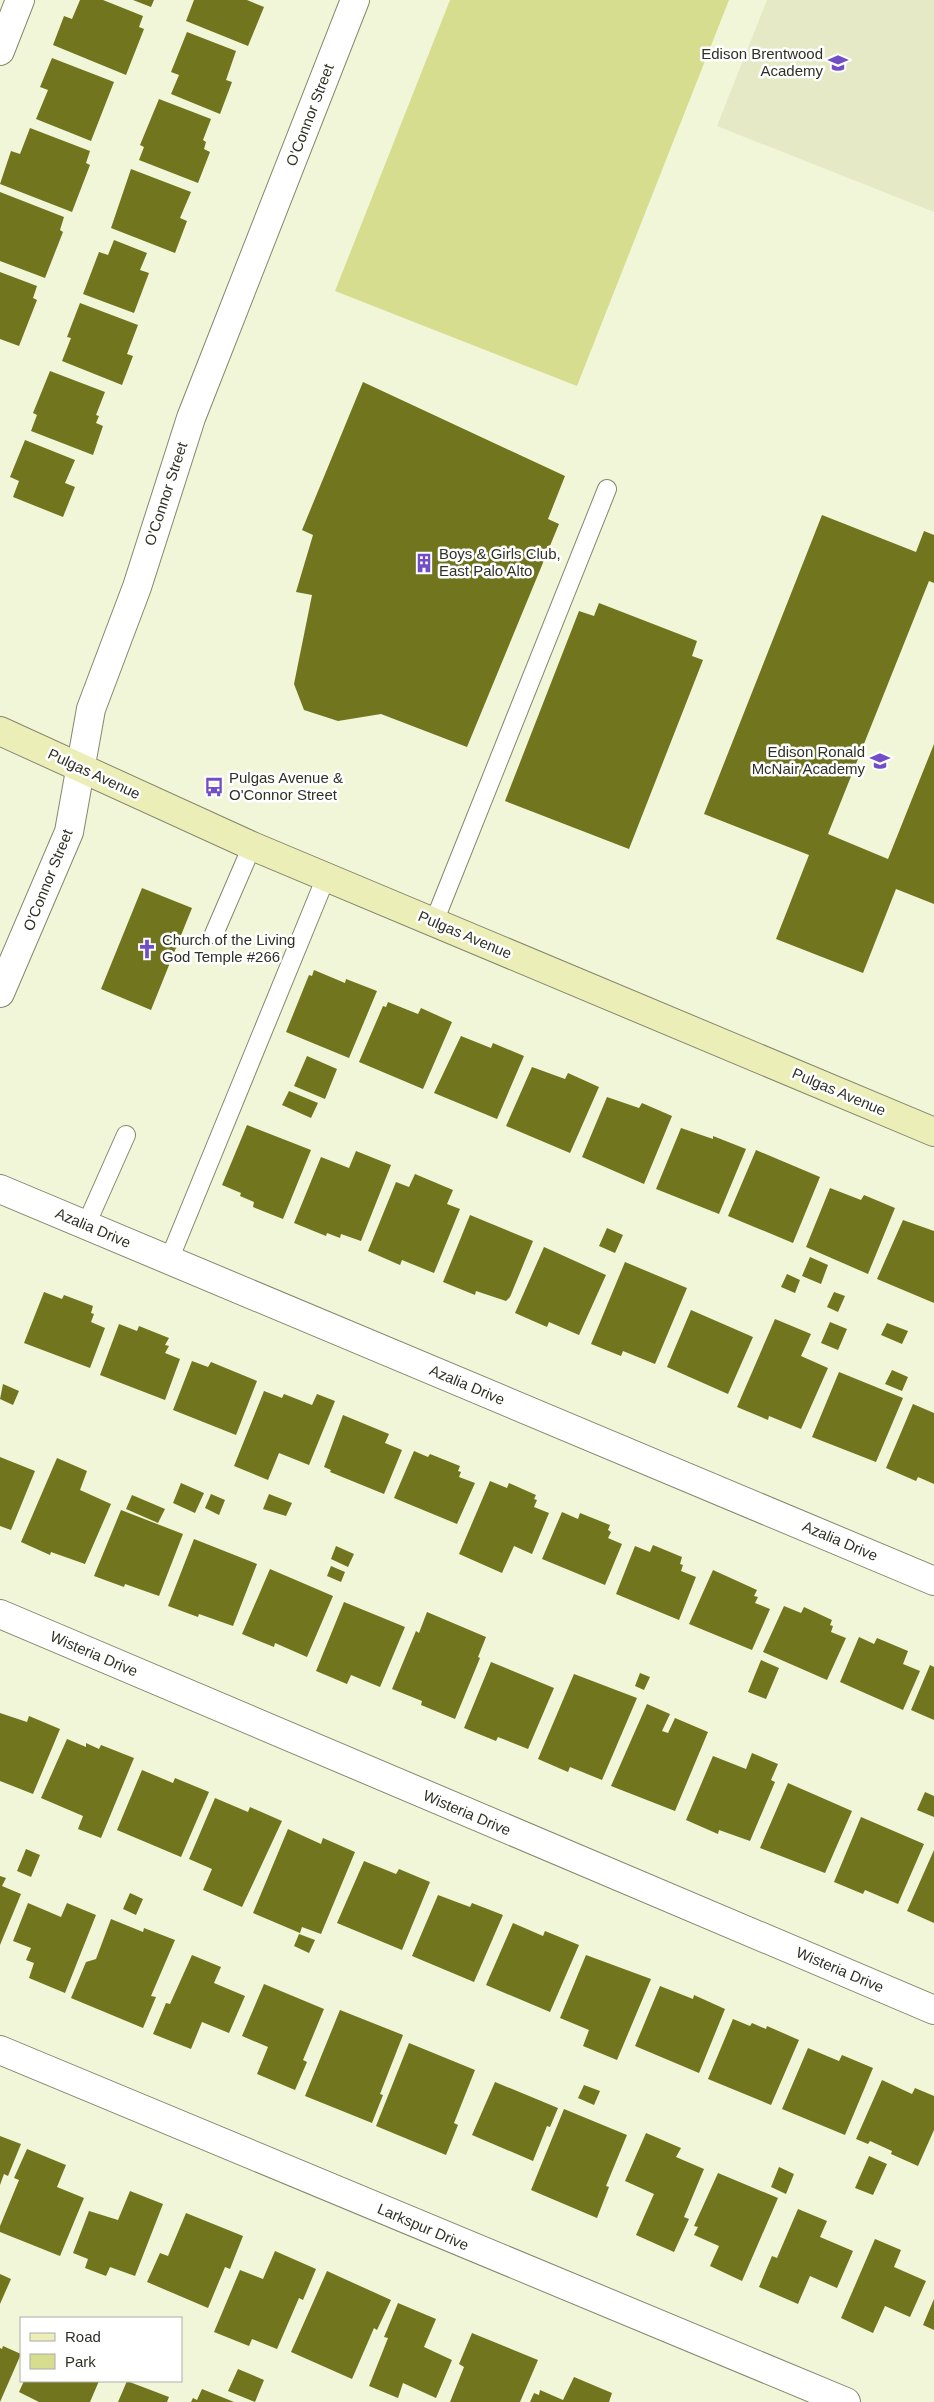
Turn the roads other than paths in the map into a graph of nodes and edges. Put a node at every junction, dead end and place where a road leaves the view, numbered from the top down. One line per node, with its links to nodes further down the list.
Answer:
1 (20, 0): 3 (street)
2 (355, 0): 6 (street, O'Connor Street)
3 (0, 51)
4 (607, 489): 9 (lane)
5 (0, 731): 6 (street, Pulgas Avenue)
6 (80, 767): 7 (street, Pulgas Avenue); 11 (street, O'Connor Street)
7 (252, 846): 8 (street, Pulgas Avenue); 10 (lane)
8 (326, 877): 9 (street, Pulgas Avenue); 16 (lane)
9 (434, 922): 12 (street, Pulgas Avenue)
10 (214, 934)
11 (0, 994)
12 (934, 1132)
13 (126, 1135): 15 (lane)
14 (0, 1189): 15 (street, Azalia Drive)
15 (86, 1225): 16 (street, Azalia Drive)
16 (169, 1260): 17 (street, Azalia Drive)
17 (934, 1581)
18 (0, 1614): 19 (street, Wisteria Drive)
19 (934, 2010)
20 (0, 2050): 21 (street, Larkspur Drive)
21 (846, 2402)

